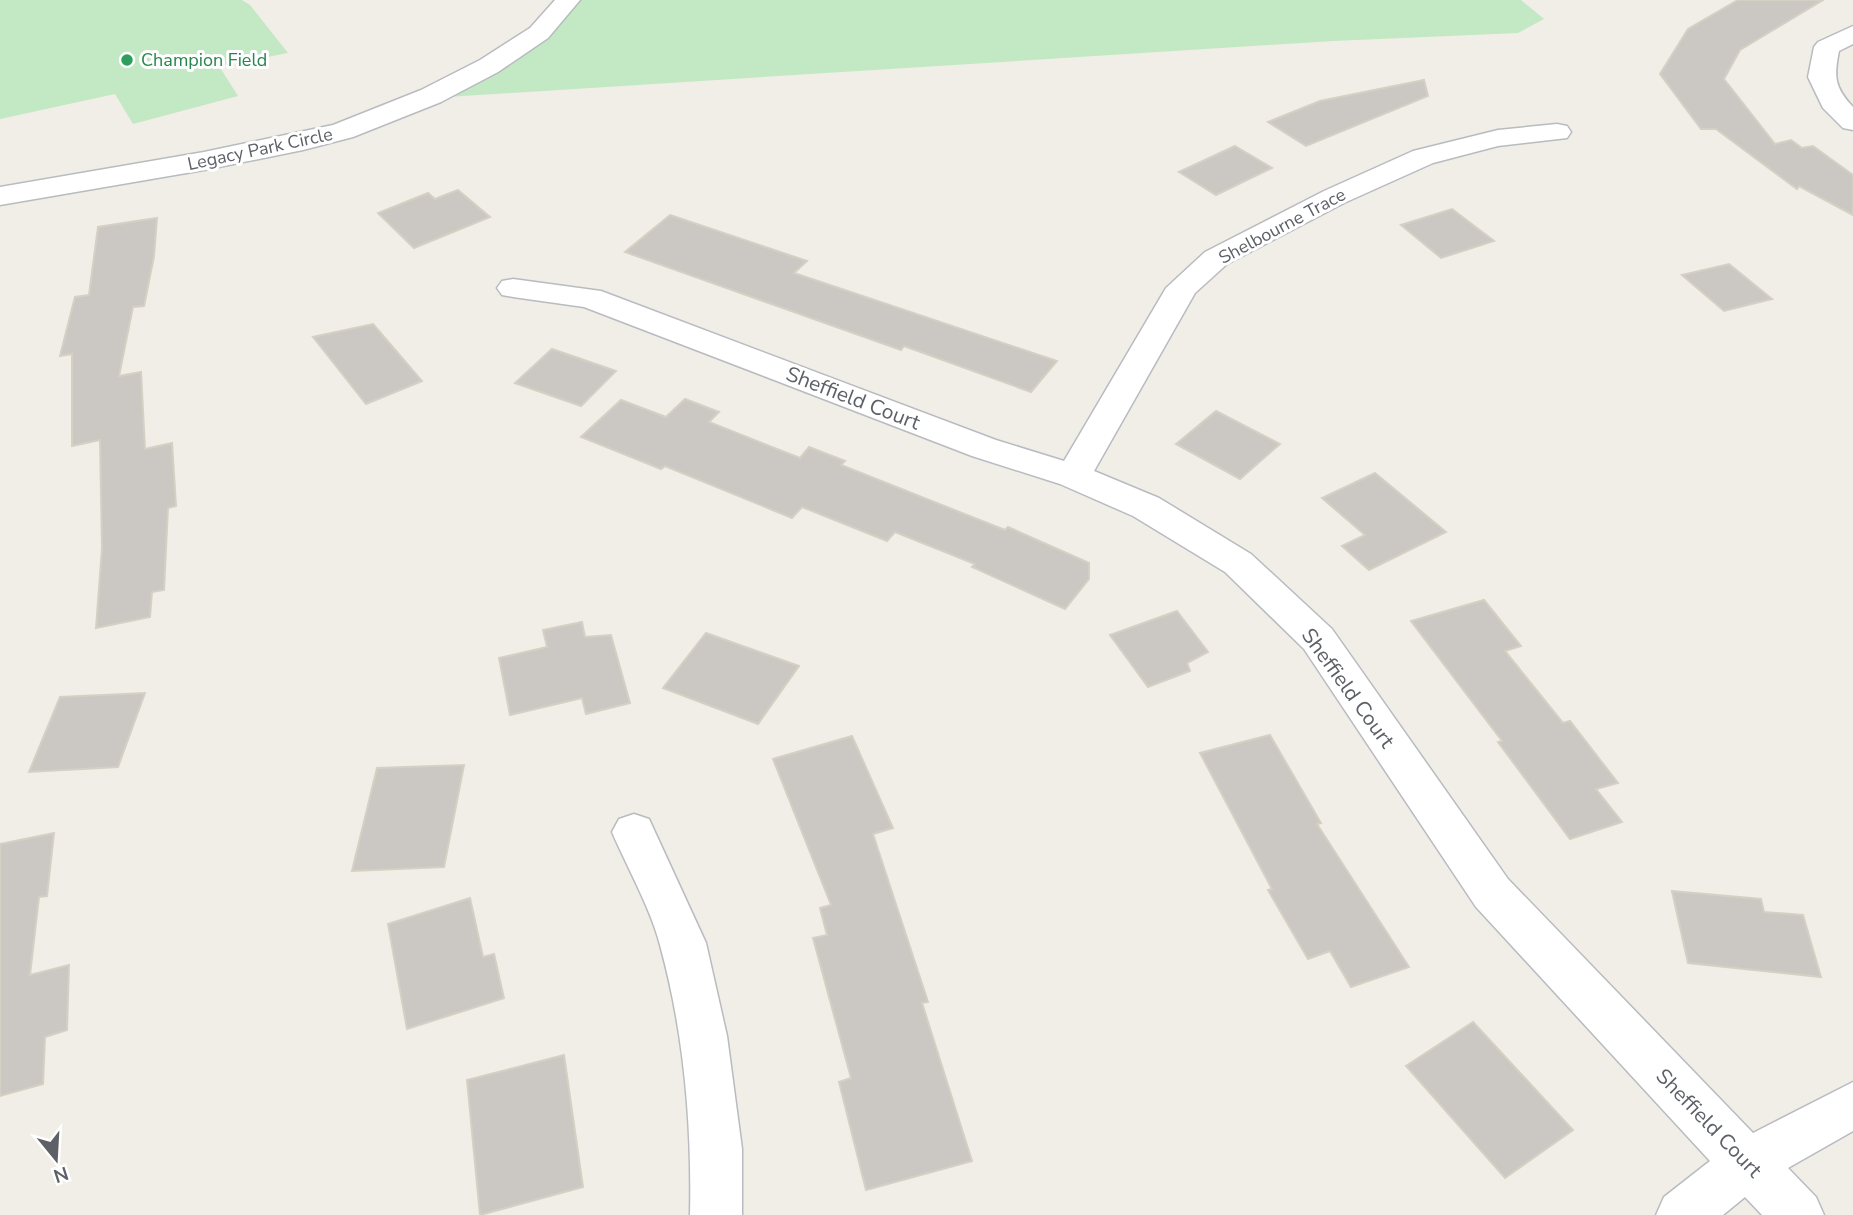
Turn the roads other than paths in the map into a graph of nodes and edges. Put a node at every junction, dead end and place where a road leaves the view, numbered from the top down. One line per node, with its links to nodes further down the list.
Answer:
1 (568, 0): 5 (street, Legacy Park Circle)
2 (1853, 34): 3 (street)
3 (1853, 122)
4 (1557, 132): 7 (street, Shelbourne Trace)
5 (0, 196)
6 (513, 288): 7 (street, Sheffield Court)
7 (1073, 476): 10 (street, Sheffield Court)
8 (634, 832): 11 (street)
9 (1853, 1105): 10 (street)
10 (1748, 1163): 12 (street); 13 (street, Sheffield Court)
11 (716, 1215)
12 (1682, 1215)
13 (1798, 1215)

